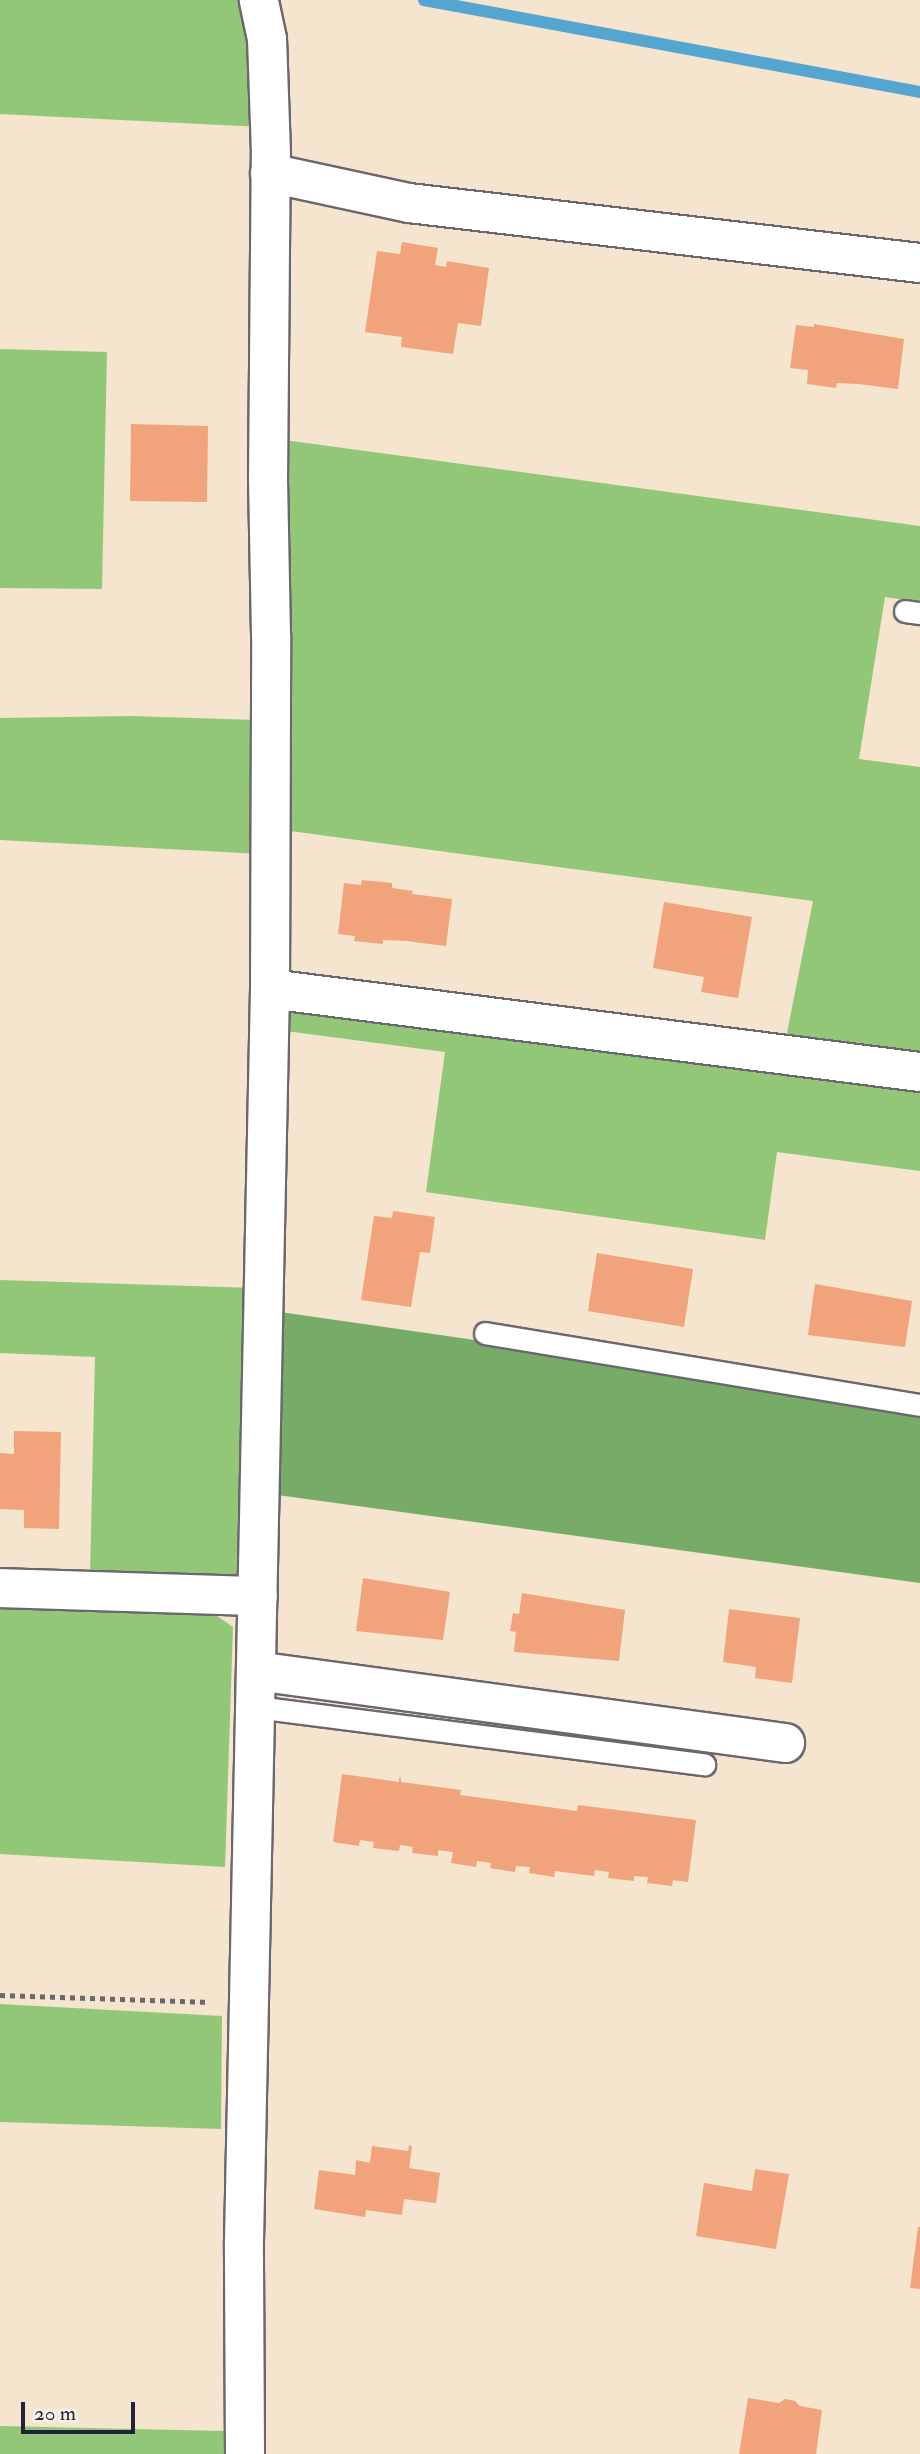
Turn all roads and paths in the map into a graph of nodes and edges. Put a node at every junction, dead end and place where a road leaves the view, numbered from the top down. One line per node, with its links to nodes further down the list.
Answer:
1 (259, 0): 2 (street)
2 (270, 173): 3 (street); 4 (street)
3 (920, 263)
4 (270, 989): 5 (street); 9 (street)
5 (920, 1072)
6 (485, 1333): 7 (lane)
7 (920, 1405)
8 (0, 1588): 9 (street)
9 (258, 1596): 10 (street)
10 (256, 1689): 11 (street); 12 (lane); 14 (street)
11 (785, 1743)
12 (704, 1764)
13 (0, 1995): 14 (path)
14 (250, 2003): 15 (street)
15 (245, 2454)

